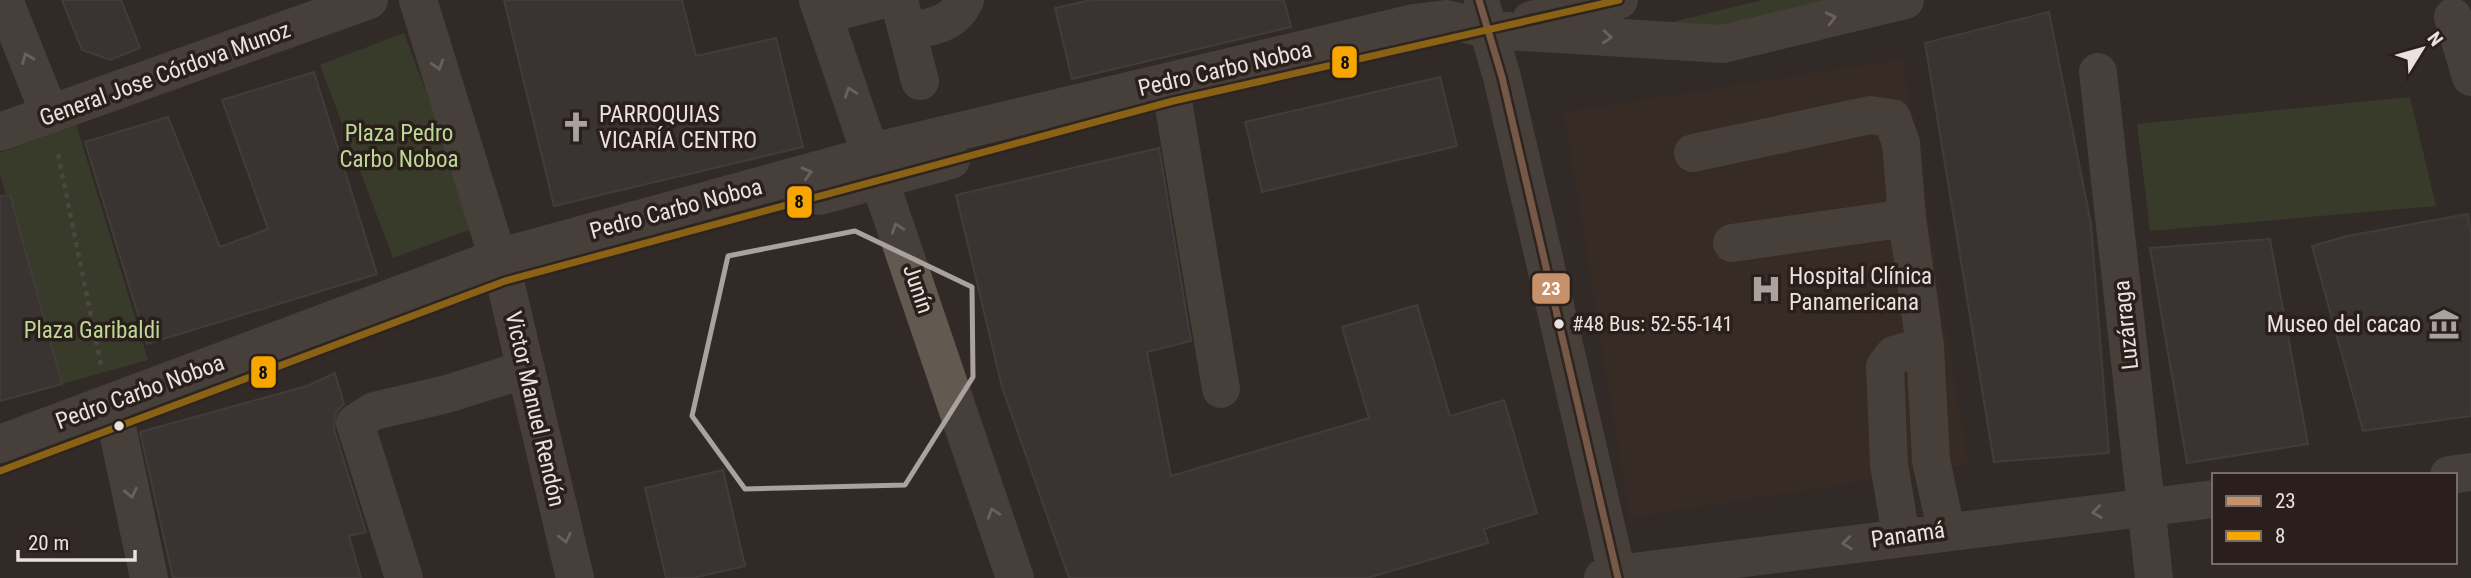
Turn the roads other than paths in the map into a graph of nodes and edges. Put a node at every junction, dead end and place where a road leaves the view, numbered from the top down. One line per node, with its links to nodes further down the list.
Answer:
1 (4, 0): 16 (street, one-way to 1)
2 (369, 0): 16 (street, General Jose Córdova Munoz)
3 (418, 0): 22 (street, Victor Manuel Rendón, one-way to 22)
4 (881, 0): 8 (street)
5 (965, 0): 10 (street)
6 (1619, 0): 9 (street)
7 (1905, 0): 9 (street, one-way to 7)
8 (821, 8): 19 (street, Junín, one-way to 8)
9 (1485, 15): 15 (street, Pedro Carbo Noboa); 19 (street, Pedro Carbo Noboa); 33 (street)
10 (903, 16): 14 (street)
11 (2453, 17): 13 (street)
12 (2098, 72): 30 (street, Luzárraga)
13 (2471, 77)
14 (920, 81)
15 (1173, 101): 19 (street, Pedro Carbo Noboa); 25 (street)
16 (50, 115): 17 (street, General Jose Córdova Munoz)
17 (0, 132)
18 (1693, 153): 20 (street)
19 (876, 166): 22 (street, Pedro Carbo Noboa, one-way to 19); 37 (street, Junín, one-way to 19)
20 (1907, 218): 21 (street); 23 (street)
21 (1732, 243)
22 (501, 269): 24 (street, Victor Manuel Rendón); 26 (street, Pedro Carbo Noboa); 27 (street, Pedro Carbo Noboa)
23 (1925, 345): 31 (street); 32 (street)
24 (526, 369): 35 (street); 36 (street, Victor Manuel Rendón, one-way to 36)
25 (1221, 389)
26 (117, 426): 28 (street, Pedro Carbo Noboa); 34 (street, one-way to 34)
27 (0, 444)
28 (0, 471)
29 (2212, 499): 30 (street, Panamá)
30 (2145, 506): 31 (street, Panamá, one-way to 31); 38 (street, Luzárraga)
31 (1946, 530): 32 (street, Panamá)
32 (1901, 536): 33 (street, Panamá, one-way to 33)
33 (1613, 577)
34 (149, 578)
35 (404, 578)
36 (575, 578)
37 (1015, 578)
38 (2154, 578)

